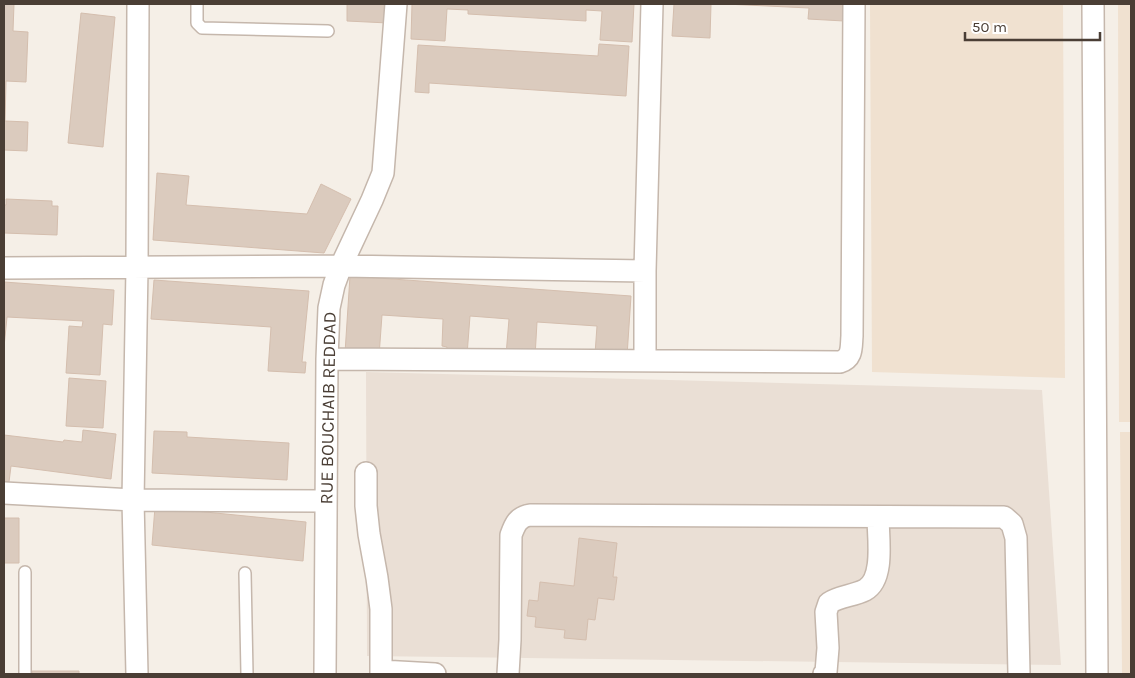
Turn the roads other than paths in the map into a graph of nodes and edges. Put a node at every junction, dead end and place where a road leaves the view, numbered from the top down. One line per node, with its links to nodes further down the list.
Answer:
1 (138, 4): 10 (street)
2 (197, 4): 7 (lane)
3 (396, 4): 8 (street, RUE BOUCHAIB REDDAD)
4 (652, 4): 11 (street)
5 (854, 4): 13 (street)
6 (1093, 4): 30 (street)
7 (328, 31)
8 (341, 266): 10 (street); 11 (street); 12 (street, RUE BOUCHAIB REDDAD)
9 (4, 268): 10 (street)
10 (137, 268): 16 (street)
11 (645, 271): 13 (street)
12 (326, 359): 13 (street); 17 (street, RUE BOUCHAIB REDDAD)
13 (645, 361)
14 (366, 473): 21 (street)
15 (4, 493): 16 (street)
16 (133, 500): 17 (street); 23 (street)
17 (325, 500): 25 (street, RUE BOUCHAIB REDDAD)
18 (878, 516): 27 (street); 28 (street); 29 (street)
19 (25, 572): 22 (lane)
20 (245, 573): 24 (lane)
21 (381, 673): 26 (street)
22 (25, 674)
23 (137, 674)
24 (247, 674)
25 (325, 674)
26 (435, 674)
27 (508, 674)
28 (824, 674)
29 (1019, 674)
30 (1097, 674)

